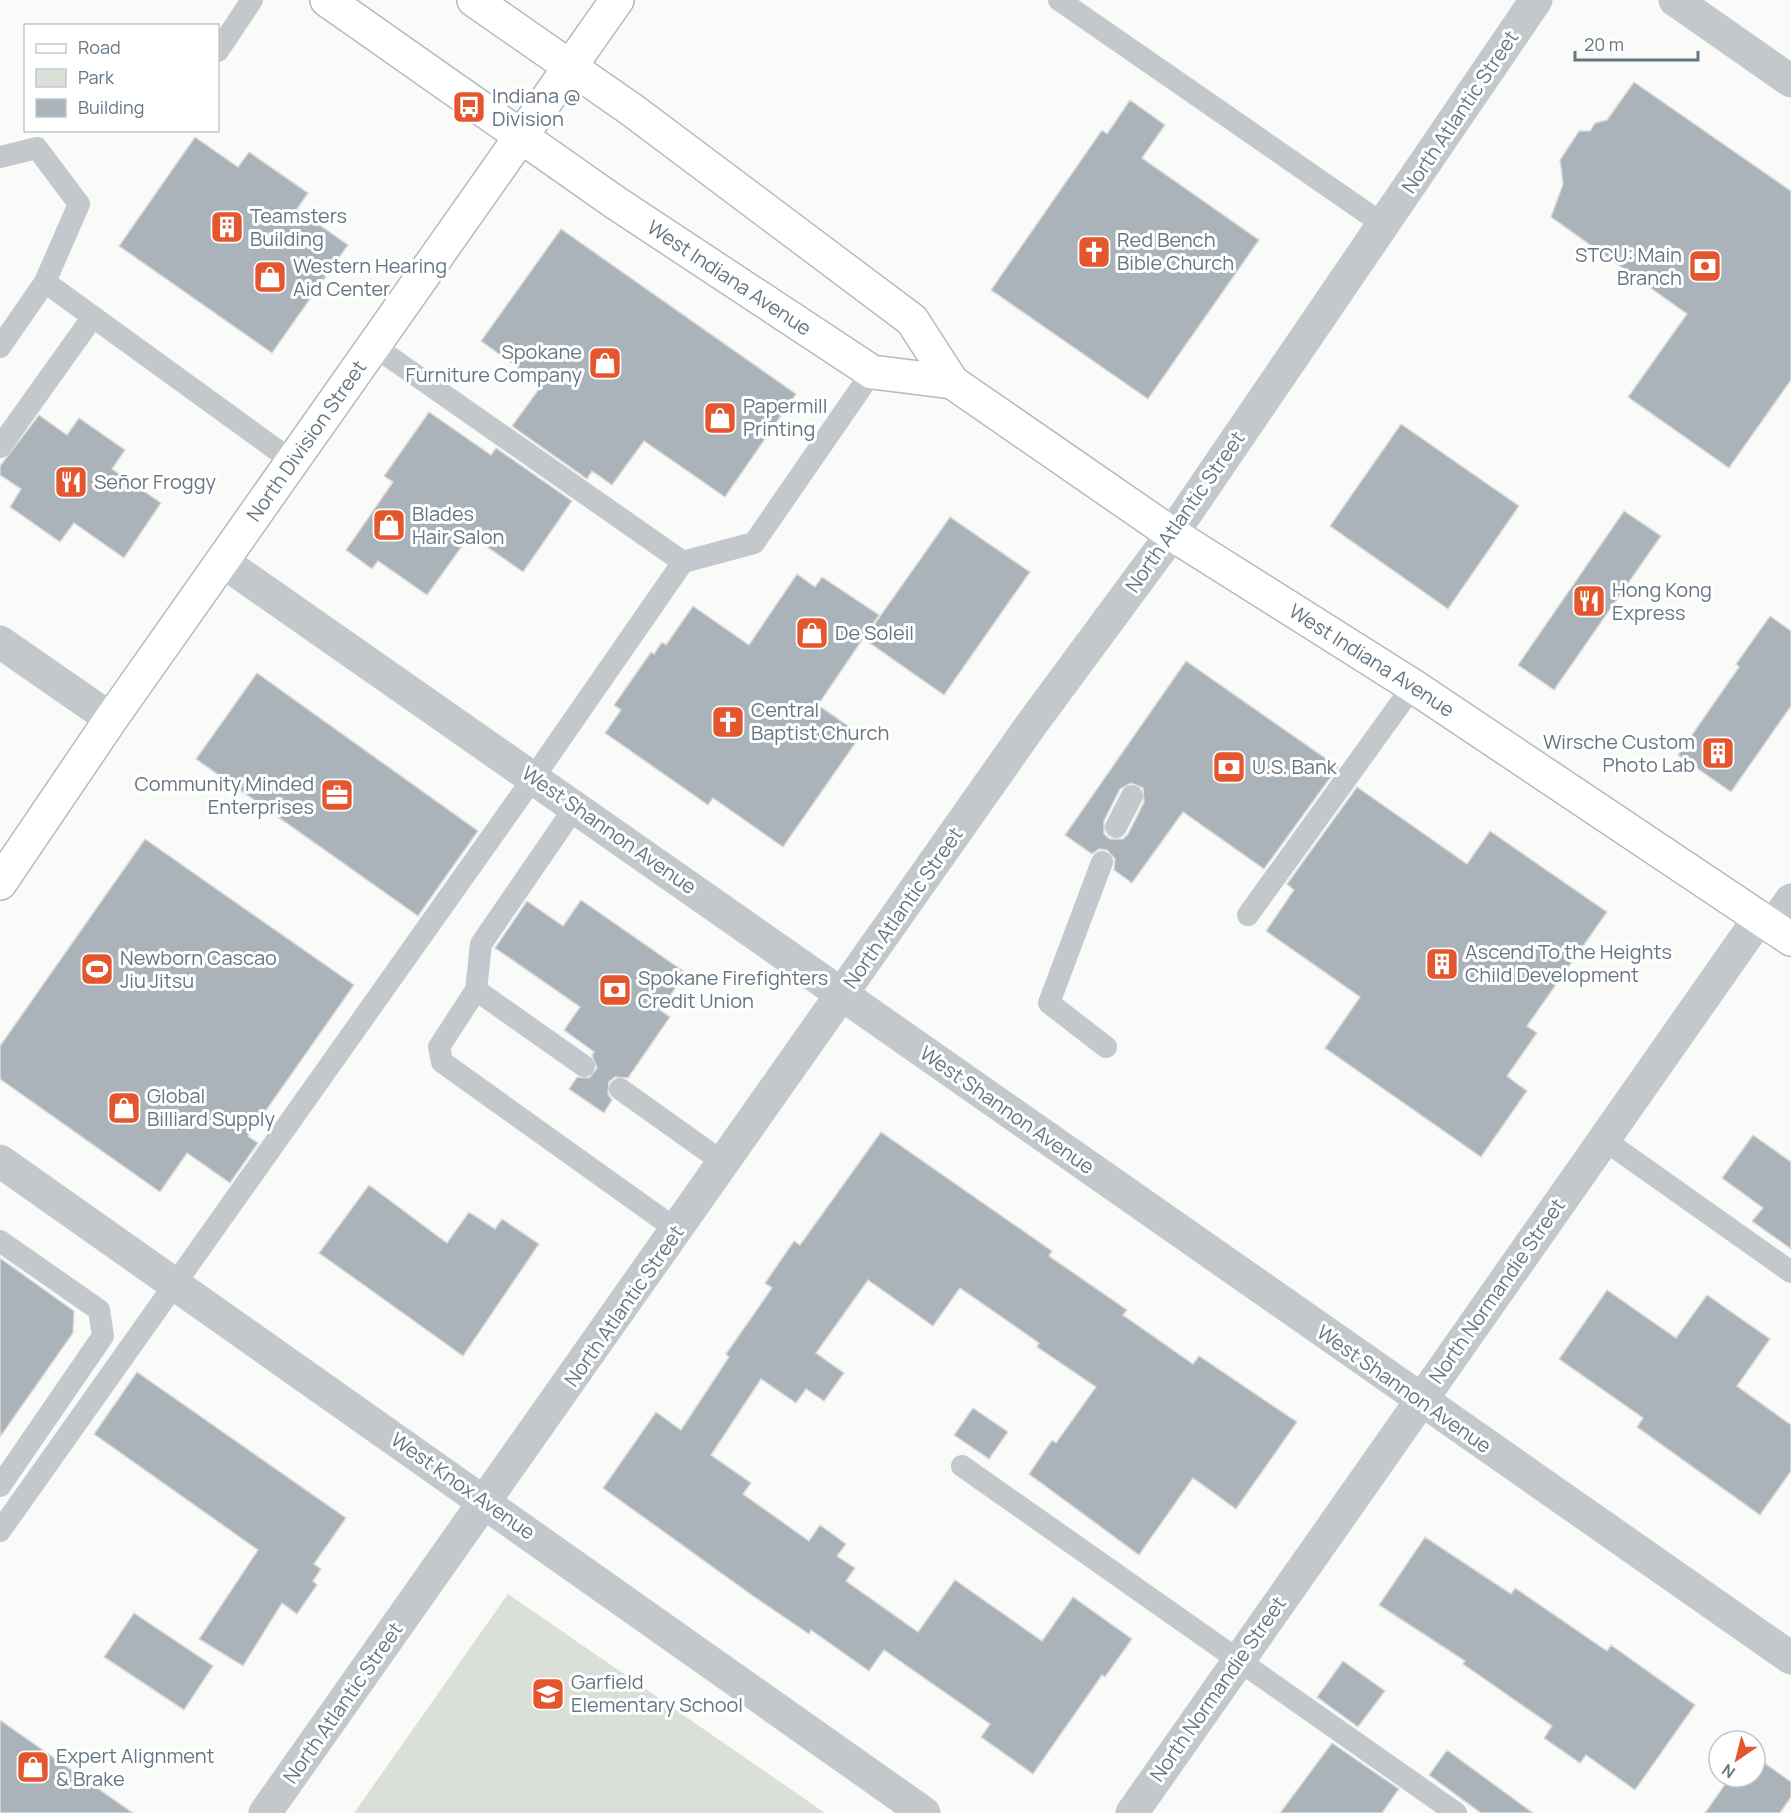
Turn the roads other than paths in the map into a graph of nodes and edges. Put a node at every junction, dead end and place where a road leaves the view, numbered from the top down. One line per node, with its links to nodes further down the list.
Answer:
1 (252, 0): 8 (lane)
2 (327, 0): 11 (main road, West Indiana Avenue)
3 (474, 0): 9 (main road, West Indiana Avenue)
4 (617, 0): 9 (main road, North Division Street)
5 (1059, 0): 13 (lane)
6 (1536, 0): 13 (street, North Atlantic Street)
7 (1675, 0): 10 (street)
8 (219, 50)
9 (571, 66): 11 (main road, North Division Street); 19 (main road, West Indiana Avenue)
10 (1791, 81)
11 (521, 135): 17 (main road, North Division Street); 18 (main road, West Indiana Avenue)
12 (0, 157): 14 (lane)
13 (1384, 225): 22 (street, North Atlantic Street)
14 (45, 282): 15 (lane); 16 (lane)
15 (92, 318): 20 (lane); 21 (lane)
16 (0, 346)
17 (374, 346): 21 (main road, North Division Street); 24 (lane)
18 (872, 372): 19 (main road, West Indiana Avenue); 24 (lane)
19 (952, 382): 22 (main road, West Indiana Avenue)
20 (0, 447)
21 (292, 461): 23 (main road, North Division Street)
22 (1172, 534): 26 (main road, West Indiana Avenue); 37 (street, North Atlantic Street)
23 (222, 561): 27 (main road, North Division Street); 28 (street, West Shannon Avenue)
24 (683, 562): 28 (lane)
25 (0, 642): 27 (street)
26 (1413, 686): 34 (lane); 35 (main road, West Indiana Avenue)
27 (111, 719): 33 (main road, North Division Street)
28 (534, 777): 30 (street, West Shannon Avenue); 47 (lane)
29 (1132, 796): 31 (lane)
30 (575, 807): 36 (lane); 37 (street, West Shannon Avenue)
31 (1116, 826)
32 (1102, 862): 38 (lane)
33 (0, 883)
34 (1248, 915)
35 (1779, 920): 41 (street, North Normandie Street)
36 (476, 990): 39 (lane); 44 (lane)
37 (842, 995): 43 (street, North Atlantic Street); 48 (street, West Shannon Avenue)
38 (1106, 1047)
39 (584, 1066)
40 (621, 1089): 43 (lane)
41 (1603, 1139): 46 (lane); 48 (street, North Normandie Street)
42 (0, 1161): 47 (street, West Knox Avenue)
43 (724, 1163): 44 (street, North Atlantic Street)
44 (677, 1230): 51 (street, North Atlantic Street)
45 (0, 1241): 50 (lane)
46 (1791, 1272)
47 (173, 1283): 51 (street, West Knox Avenue); 52 (lane)
48 (1420, 1401): 53 (street, West Shannon Avenue); 54 (street, North Normandie Street)
49 (962, 1466): 54 (lane)
50 (0, 1486)
51 (486, 1502): 55 (street, North Atlantic Street); 56 (street, West Knox Avenue)
52 (0, 1531)
53 (1791, 1658)
54 (1238, 1660): 57 (street, North Normandie Street); 58 (lane)
55 (266, 1813)
56 (924, 1813)
57 (1132, 1813)
58 (1456, 1813)

